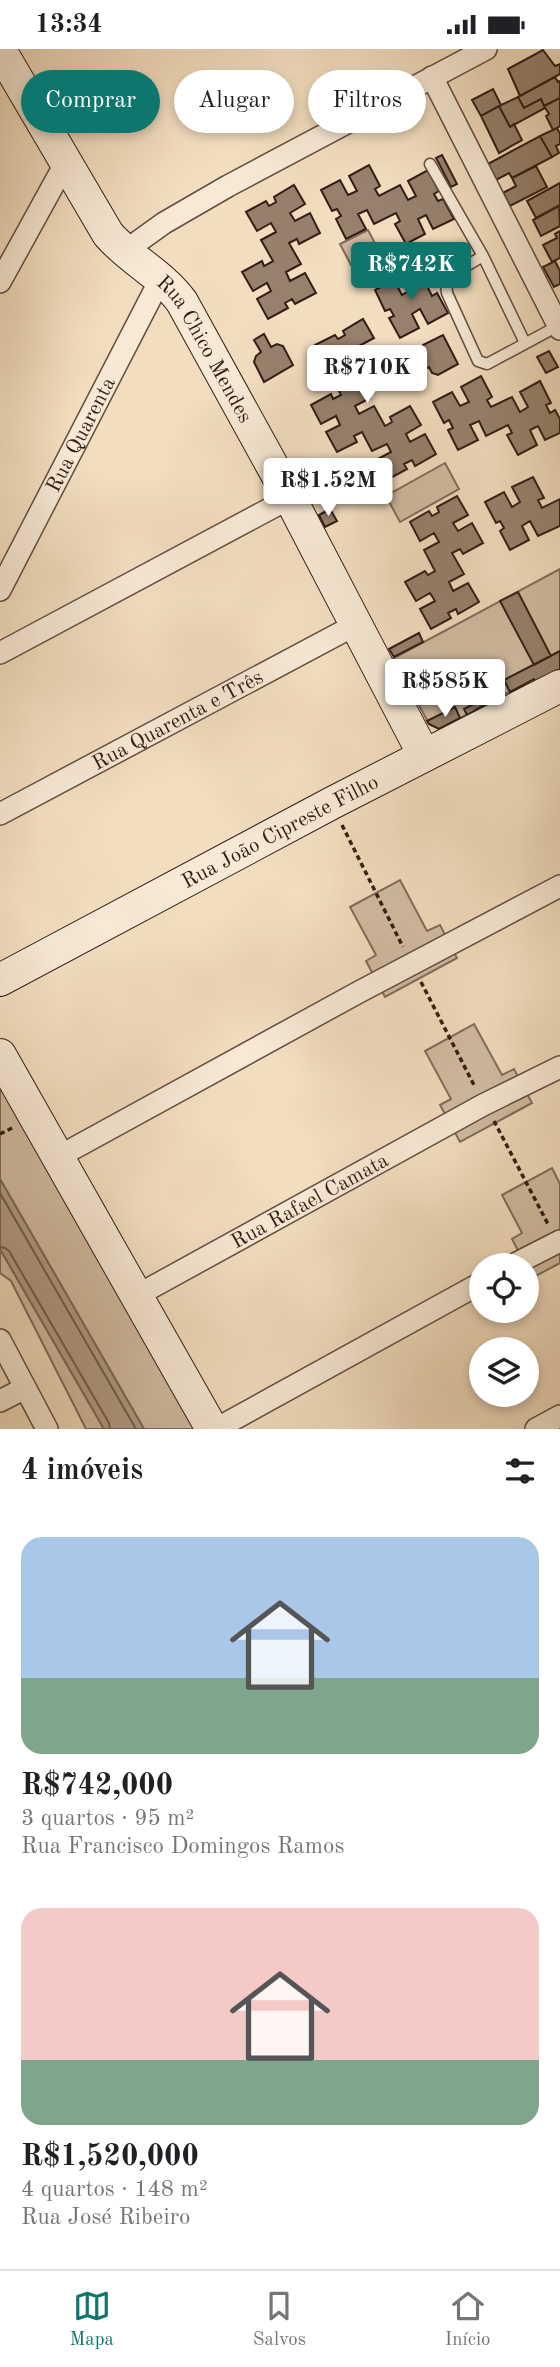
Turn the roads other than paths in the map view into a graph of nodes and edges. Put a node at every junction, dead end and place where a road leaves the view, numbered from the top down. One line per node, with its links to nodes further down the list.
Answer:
1 (485, 49): 3 (street)
2 (0, 50): 4 (street, Rua Chico Mendes)
3 (432, 77): 6 (street); 10 (street)
4 (65, 162): 6 (street, Rua Chico Mendes); 9 (street)
5 (430, 164): 7 (lane)
6 (125, 251): 8 (street, Rua Chico Mendes)
7 (483, 256): 11 (lane); 11 (lane)
8 (161, 278): 12 (street, Rua Chico Mendes); 13 (street, Rua Quarenta)
9 (0, 282)
10 (559, 327): 11 (lane)
11 (525, 343)
12 (289, 498): 14 (street, Rua Chico Mendes); 15 (street)
13 (0, 590)
14 (356, 624): 17 (street, Rua Chico Mendes); 18 (street, Rua Quarenta e Três)
15 (0, 653)
16 (560, 686): 17 (street, Rua João Cipreste Filho)
17 (424, 755): 20 (street, Rua João Cipreste Filho)
18 (0, 814)
19 (560, 886): 23 (street)
20 (0, 980)
21 (0, 1055): 23 (street)
22 (552, 1071): 27 (street, Rua Rafael Camata)
23 (58, 1157): 27 (street)
24 (559, 1241): 25 (street)
25 (536, 1253)
26 (469, 1290): 33 (street)
27 (136, 1296): 33 (street)
28 (0, 1340): 29 (street)
29 (25, 1388): 30 (street); 32 (street)
30 (0, 1401)
31 (560, 1416): 34 (street)
32 (47, 1429)
33 (214, 1429)
34 (537, 1429)

